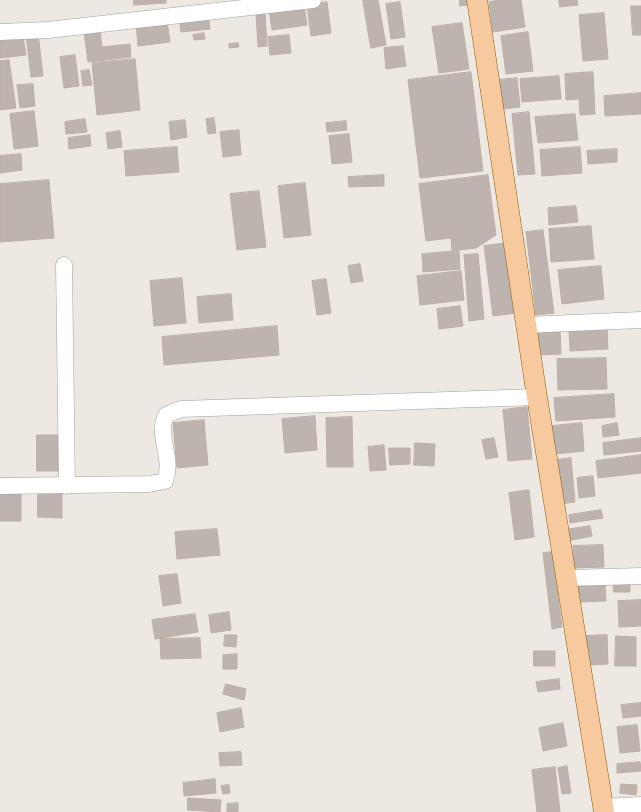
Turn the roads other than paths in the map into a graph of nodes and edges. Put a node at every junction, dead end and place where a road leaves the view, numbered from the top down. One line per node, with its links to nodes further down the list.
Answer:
1 (313, 0): 3 (street)
2 (477, 0): 6 (main road)
3 (0, 32)
4 (64, 265): 9 (street)
5 (641, 320): 6 (street)
6 (526, 325): 7 (main road)
7 (537, 397): 9 (street); 11 (main road)
8 (0, 486): 9 (street)
9 (67, 486)
10 (641, 576): 11 (street)
11 (567, 578): 13 (main road)
12 (641, 805): 13 (street)
13 (604, 809)

